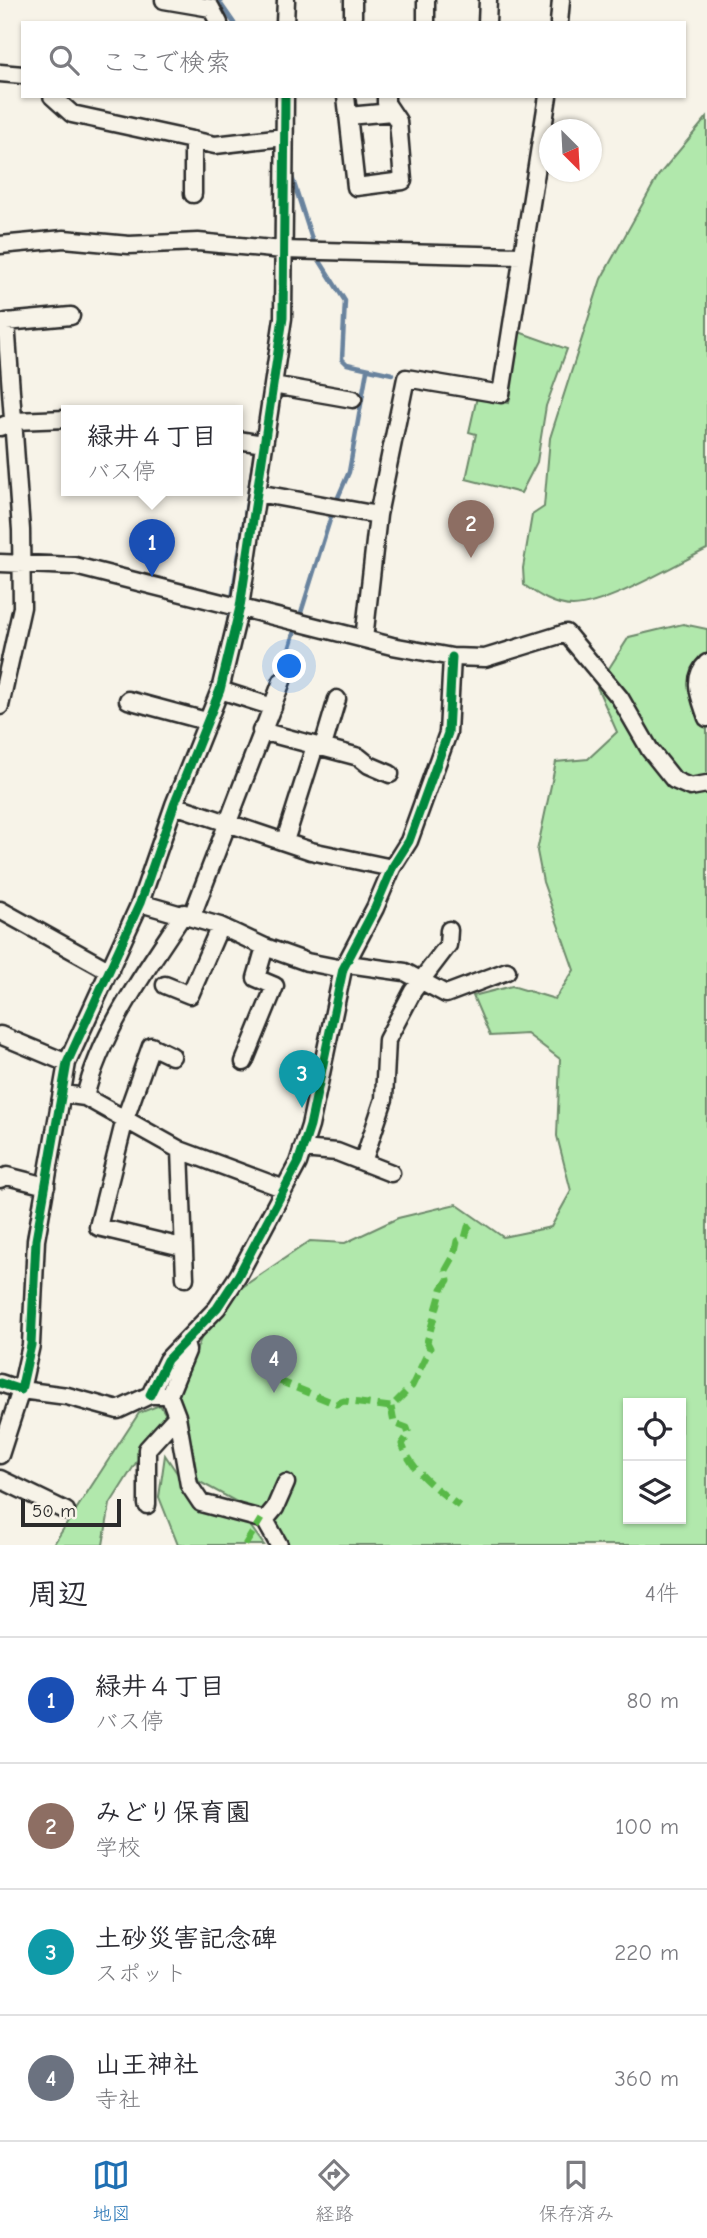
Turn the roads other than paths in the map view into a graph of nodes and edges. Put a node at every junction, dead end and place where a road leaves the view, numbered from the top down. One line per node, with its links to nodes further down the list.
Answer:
1 (164, 0): 7 (street)
2 (286, 0): 8 (street)
3 (353, 0): 9 (street)
4 (426, 0): 10 (street)
5 (488, 0): 11 (street)
6 (561, 0): 12 (street)
7 (218, 21)
8 (285, 21)
9 (353, 21)
10 (426, 21)
11 (487, 21)
12 (559, 21)
13 (0, 73): 14 (street)
14 (21, 75)
15 (54, 98): 22 (street)
16 (287, 98): 21 (street)
17 (346, 98): 20 (street)
18 (548, 98): 26 (street)
19 (389, 104): 20 (street); 20 (street)
20 (348, 116)
21 (284, 137): 22 (street); 25 (street)
22 (193, 140): 23 (street)
23 (193, 194)
24 (0, 245): 25 (street)
25 (283, 250): 26 (street); 28 (street)
26 (522, 256): 35 (street)
27 (71, 316): 31 (street)
28 (274, 386): 29 (street); 33 (street)
29 (353, 399)
30 (61, 419): 31 (street)
31 (7, 424): 36 (street)
32 (243, 441): 33 (street)
33 (264, 444): 34 (street)
34 (257, 493): 35 (street); 38 (street)
35 (378, 515): 39 (street)
36 (22, 563): 37 (street); 38 (street); 46 (street)
37 (0, 564)
38 (240, 607): 39 (street); 43 (street)
39 (364, 639): 40 (street)
40 (452, 657): 53 (street); 57 (street)
41 (707, 663): 48 (street)
42 (282, 681): 47 (street)
43 (220, 690): 47 (street); 49 (street)
44 (128, 699): 49 (street)
45 (337, 699): 51 (street)
46 (0, 706)
47 (273, 706): 50 (street)
48 (707, 718)
49 (206, 721): 54 (street)
50 (261, 731): 51 (street); 55 (street)
51 (319, 746): 52 (street); 56 (street)
52 (390, 774)
53 (707, 784)
54 (174, 805): 55 (street); 58 (street)
55 (228, 822): 56 (street); 60 (street)
56 (285, 841): 57 (street)
57 (392, 868): 64 (street)
58 (140, 903): 60 (street); 65 (street)
59 (0, 911): 65 (street)
60 (188, 914): 61 (street); 74 (street)
61 (220, 926): 63 (street); 68 (street)
62 (449, 930): 67 (street)
63 (265, 947): 64 (street); 71 (street)
64 (345, 967): 67 (street); 76 (street)
65 (110, 971): 72 (street)
66 (507, 971): 67 (street)
67 (421, 980): 78 (street)
68 (165, 985)
69 (0, 1035): 72 (street)
70 (172, 1056): 75 (street)
71 (244, 1062)
72 (67, 1063): 73 (street)
73 (63, 1094): 74 (street); 81 (street)
74 (85, 1097): 75 (street)
75 (125, 1119): 77 (street); 83 (street)
76 (302, 1149): 78 (street); 82 (street)
77 (180, 1150): 82 (street); 83 (street)
78 (363, 1162): 79 (street)
79 (391, 1173)
80 (0, 1179): 81 (street)
81 (46, 1186): 87 (street)
82 (282, 1188): 85 (street)
83 (181, 1247): 84 (street)
84 (185, 1279)
85 (185, 1343): 88 (street); 89 (street)
86 (0, 1383): 87 (street)
87 (21, 1390): 88 (street); 91 (street)
88 (150, 1395): 89 (street)
89 (169, 1395): 90 (street)
90 (177, 1416): 94 (street); 96 (street)
91 (0, 1455)
92 (0, 1479): 95 (street)
93 (286, 1483): 96 (street)
94 (147, 1505)
95 (66, 1511)
96 (265, 1520): 97 (street)
97 (279, 1545)

